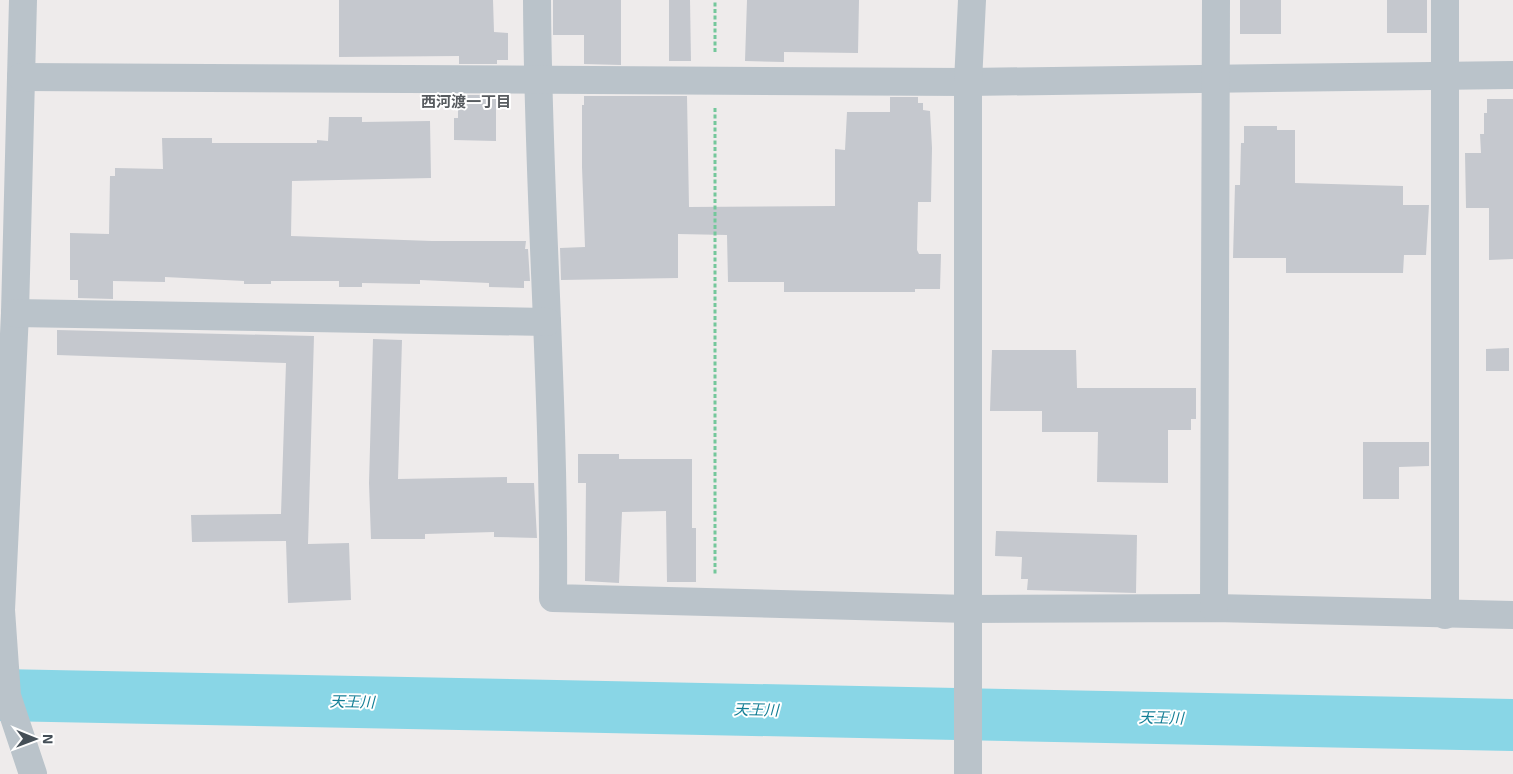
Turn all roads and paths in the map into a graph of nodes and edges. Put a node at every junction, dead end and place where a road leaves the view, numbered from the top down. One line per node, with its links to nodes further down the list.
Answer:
1 (23, 0): 9 (street)
2 (536, 0): 11 (street)
3 (715, 0): 12 (path)
4 (972, 0): 13 (street)
5 (1216, 0): 10 (street)
6 (1445, 0): 7 (street)
7 (1445, 75): 8 (street); 10 (street); 19 (street)
8 (1513, 75)
9 (21, 76): 11 (street); 14 (street)
10 (1216, 77): 13 (street); 17 (street)
11 (537, 80): 12 (street); 15 (street)
12 (715, 81): 13 (street); 16 (path)
13 (968, 82): 18 (street)
14 (15, 313): 15 (street); 21 (street)
15 (547, 322): 16 (street)
16 (715, 602): 18 (street)
17 (1214, 608): 18 (street); 19 (street)
18 (968, 609): 22 (street)
19 (1444, 615): 20 (street)
20 (1513, 615)
21 (33, 774)
22 (968, 774)

